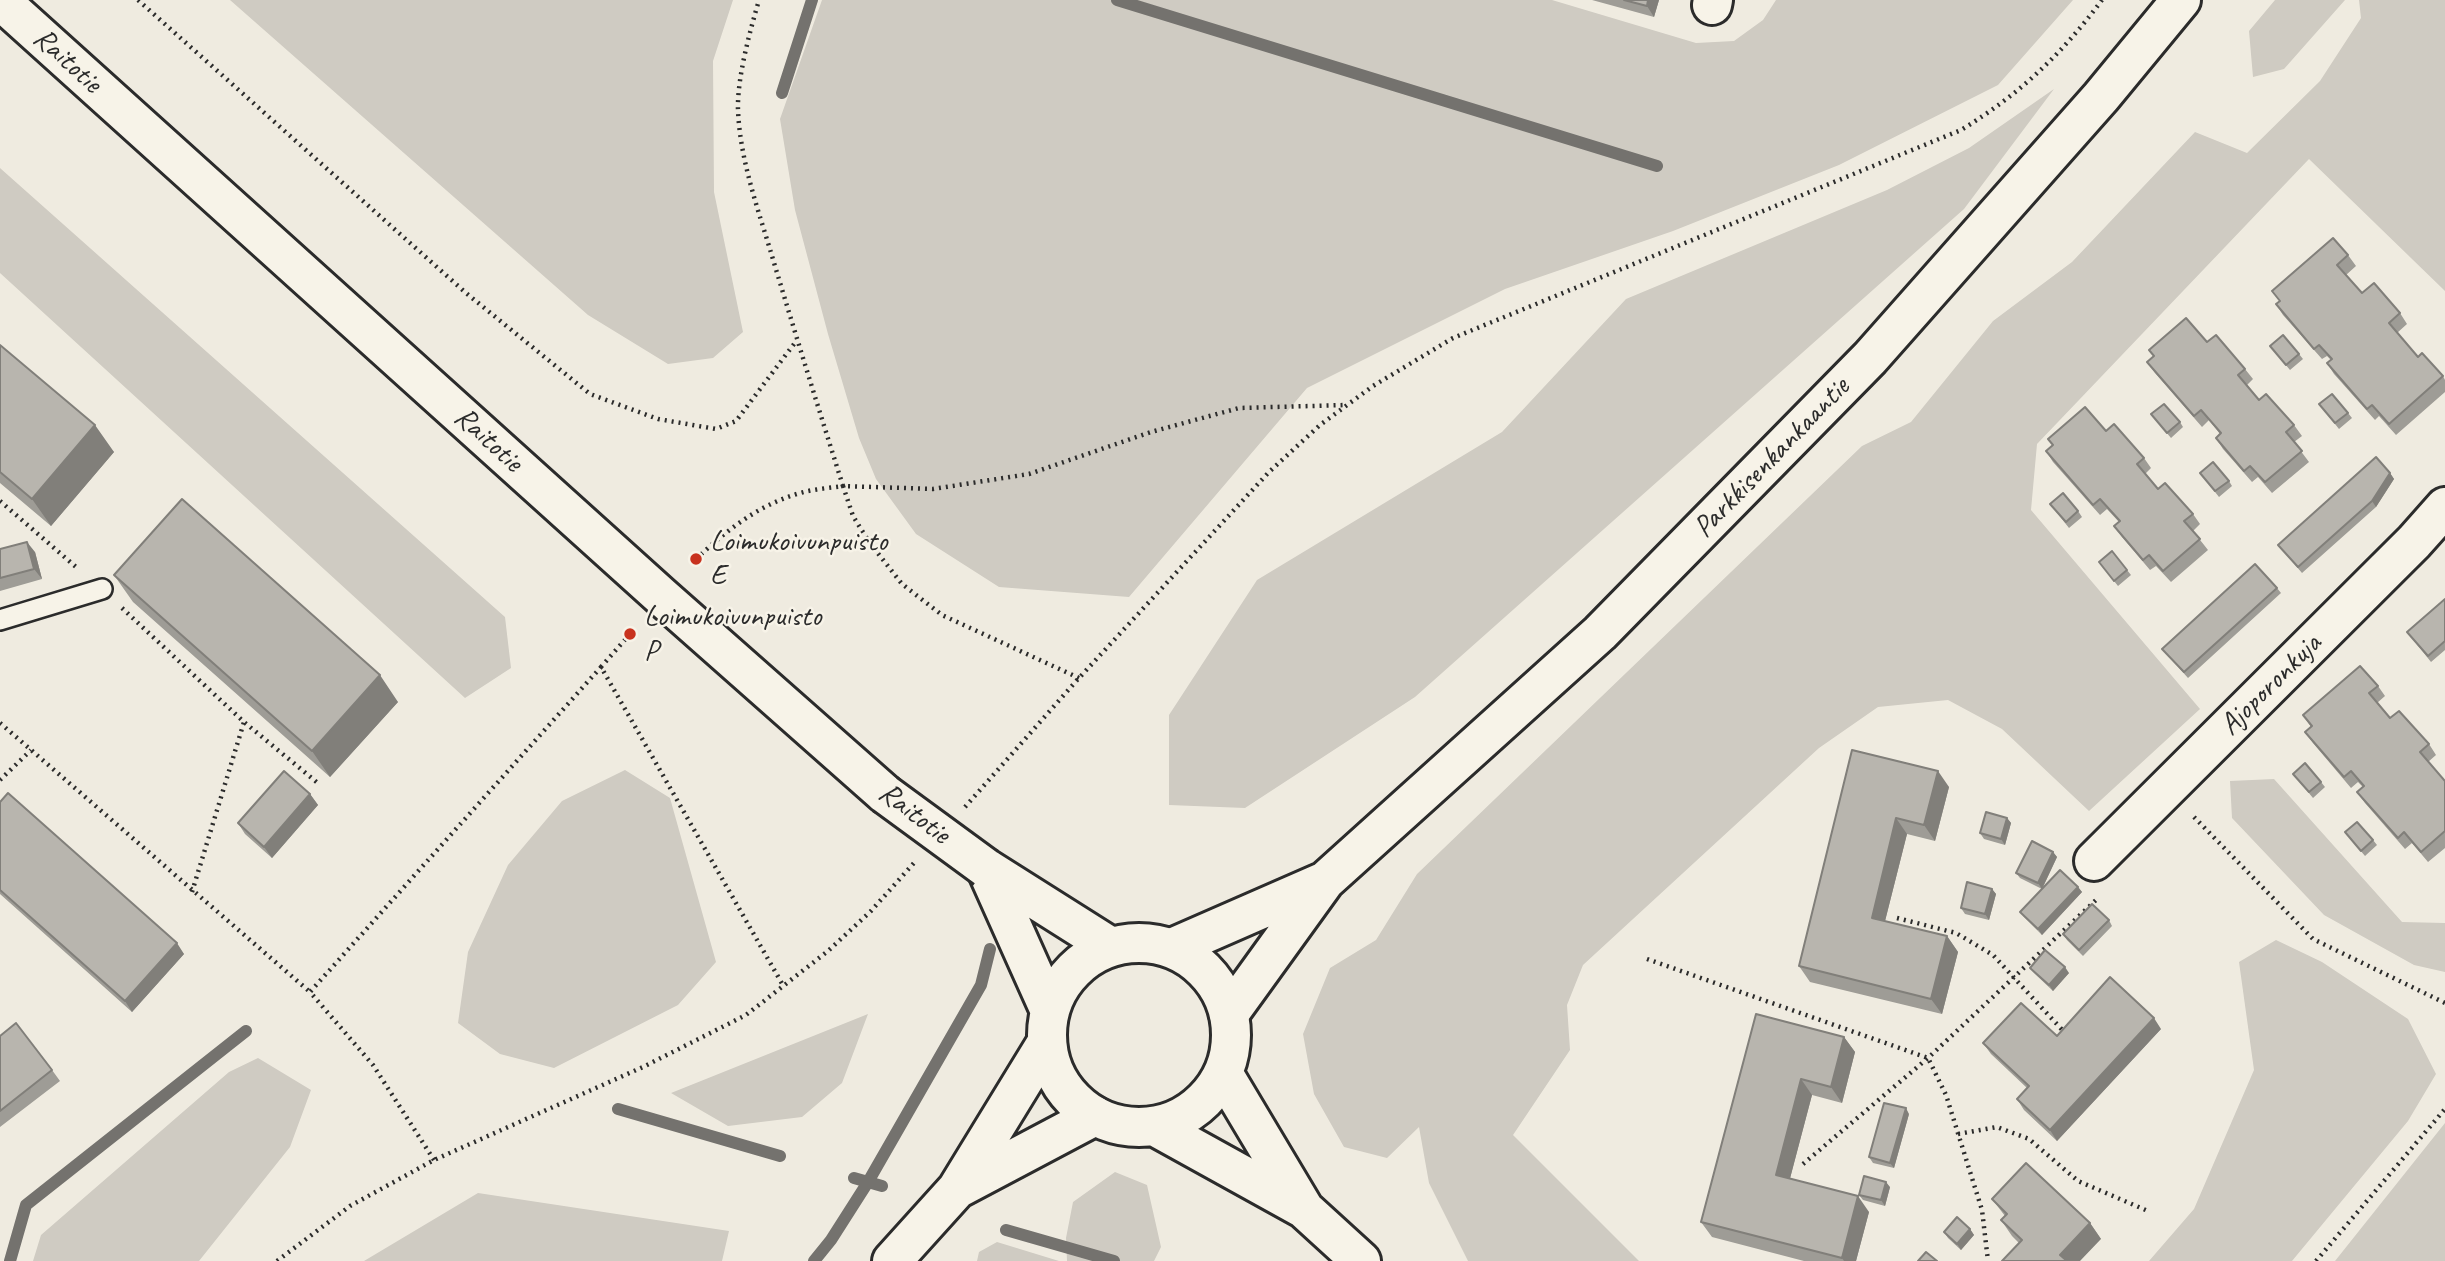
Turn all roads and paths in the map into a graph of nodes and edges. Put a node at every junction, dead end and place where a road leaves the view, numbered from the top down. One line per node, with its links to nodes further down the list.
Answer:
1 (0, 0): 25 (main road, Raitotie, bridge)
2 (138, 0): 6 (path)
3 (759, 0): 6 (path)
4 (2102, 0): 7 (path)
5 (2181, 0): 27 (main road, Parkkisenkankaantie)
6 (797, 340): 8 (path)
7 (1348, 405): 8 (path); 16 (path)
8 (843, 486): 11 (path); 16 (path)
9 (0, 501): 12 (path)
10 (2445, 507): 22 (main road, Ajoporonkuja)
11 (696, 559)
12 (102, 589): 13 (lane); 17 (path)
13 (0, 620)
14 (630, 634): 15 (path)
15 (601, 667): 34 (path); 35 (path)
16 (1079, 678): 23 (path)
17 (244, 722): 21 (path); 28 (path)
18 (0, 723): 19 (path)
19 (30, 750): 20 (path); 28 (path)
20 (0, 780)
21 (319, 784)
22 (2167, 788): 26 (main road, Ajoporonkuja); 36 (path)
23 (962, 810)
24 (914, 863): 34 (path)
25 (986, 868): 30 (main road, Raitotie); 38 (main road, Raitotie)
26 (2099, 876): 33 (path)
27 (1325, 881): 31 (main road, Parkkisenkankaantie); 37 (main road, Parkkisenkankaantie)
28 (192, 892): 35 (path)
29 (1897, 918): 33 (path)
30 (1111, 947): 31 (main road); 38 (main road)
31 (1172, 948): 37 (main road)
32 (1647, 959): 40 (path)
33 (2014, 977): 39 (path); 40 (path)
34 (784, 987): 46 (path)
35 (310, 992): 46 (path)
36 (2445, 1003)
37 (1229, 1014): 41 (main road)
38 (1049, 1026): 43 (main road); 48 (main road)
39 (2066, 1034)
40 (1928, 1058): 45 (path); 47 (path)
41 (1223, 1073): 44 (main road); 49 (main road)
42 (2445, 1109): 55 (path)
43 (1095, 1116): 44 (main road); 48 (main road)
44 (1154, 1126): 49 (main road)
45 (1958, 1134): 50 (path); 54 (path)
46 (434, 1160): 51 (path)
47 (1803, 1164)
48 (957, 1189): 52 (main road)
49 (1304, 1209): 53 (main road)
50 (2148, 1211)
51 (277, 1261)
52 (892, 1261)
53 (1361, 1261)
54 (1988, 1261)
55 (2316, 1261)

